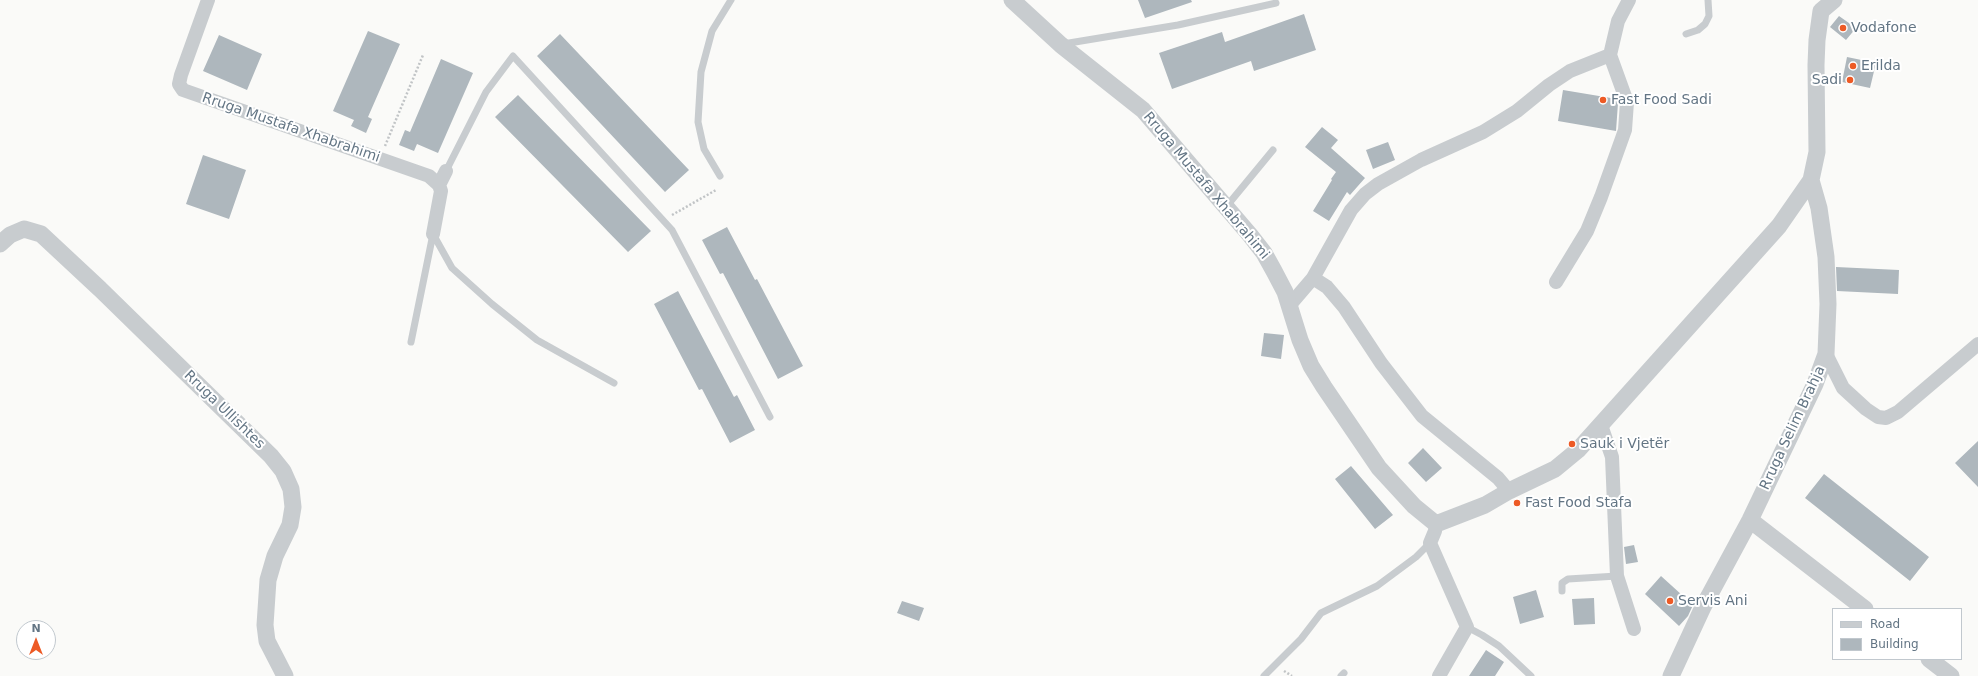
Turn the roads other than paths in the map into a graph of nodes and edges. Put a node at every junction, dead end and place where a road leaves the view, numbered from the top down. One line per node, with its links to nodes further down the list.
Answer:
1 (208, 0): 16 (street, Rruga Mustafa Xhabrahimi)
2 (731, 0): 14 (lane)
3 (1012, 0): 10 (street, Rruga Mustafa Xhabrahimi)
4 (1629, 0): 11 (street)
5 (1708, 0): 9 (lane)
6 (1834, 0): 8 (street, Rruga Selim Brahja)
7 (1276, 3): 10 (lane)
8 (1821, 5): 15 (street, Rruga Selim Brahja)
9 (1686, 34)
10 (1061, 44): 17 (street, Rruga Mustafa Xhabrahimi)
11 (1610, 55): 20 (street); 21 (street)
12 (1273, 150): 17 (lane)
13 (446, 171): 16 (street); 27 (lane)
14 (720, 176)
15 (1811, 180): 25 (street, Rruga Selim Brahja); 28 (street)
16 (439, 185): 18 (street)
17 (1226, 207): 22 (street, Rruga Mustafa Xhabrahimi)
18 (434, 234): 23 (lane); 26 (lane)
19 (0, 244): 39 (street, Rruga Ullishtes)
20 (1313, 278): 22 (street); 29 (street)
21 (1556, 282)
22 (1289, 306): 31 (street, Rruga Mustafa Xhabrahimi)
23 (411, 342)
24 (1978, 344): 25 (street)
25 (1826, 354): 30 (street, Rruga Selim Brahja)
26 (614, 382)
27 (770, 416)
28 (1601, 425): 29 (street); 33 (street)
29 (1509, 491): 31 (street)
30 (1750, 520): 35 (street); 43 (street, Rruga Selim Brahja)
31 (1436, 524): 32 (street)
32 (1430, 543): 36 (street); 40 (lane)
33 (1618, 576): 34 (lane); 37 (street)
34 (1562, 590)
35 (1864, 608)
36 (1467, 627): 41 (street); 42 (lane)
37 (1634, 629)
38 (1930, 660): 44 (street)
39 (285, 676)
40 (1264, 676)
41 (1439, 676)
42 (1531, 676)
43 (1671, 676)
44 (1951, 676)

